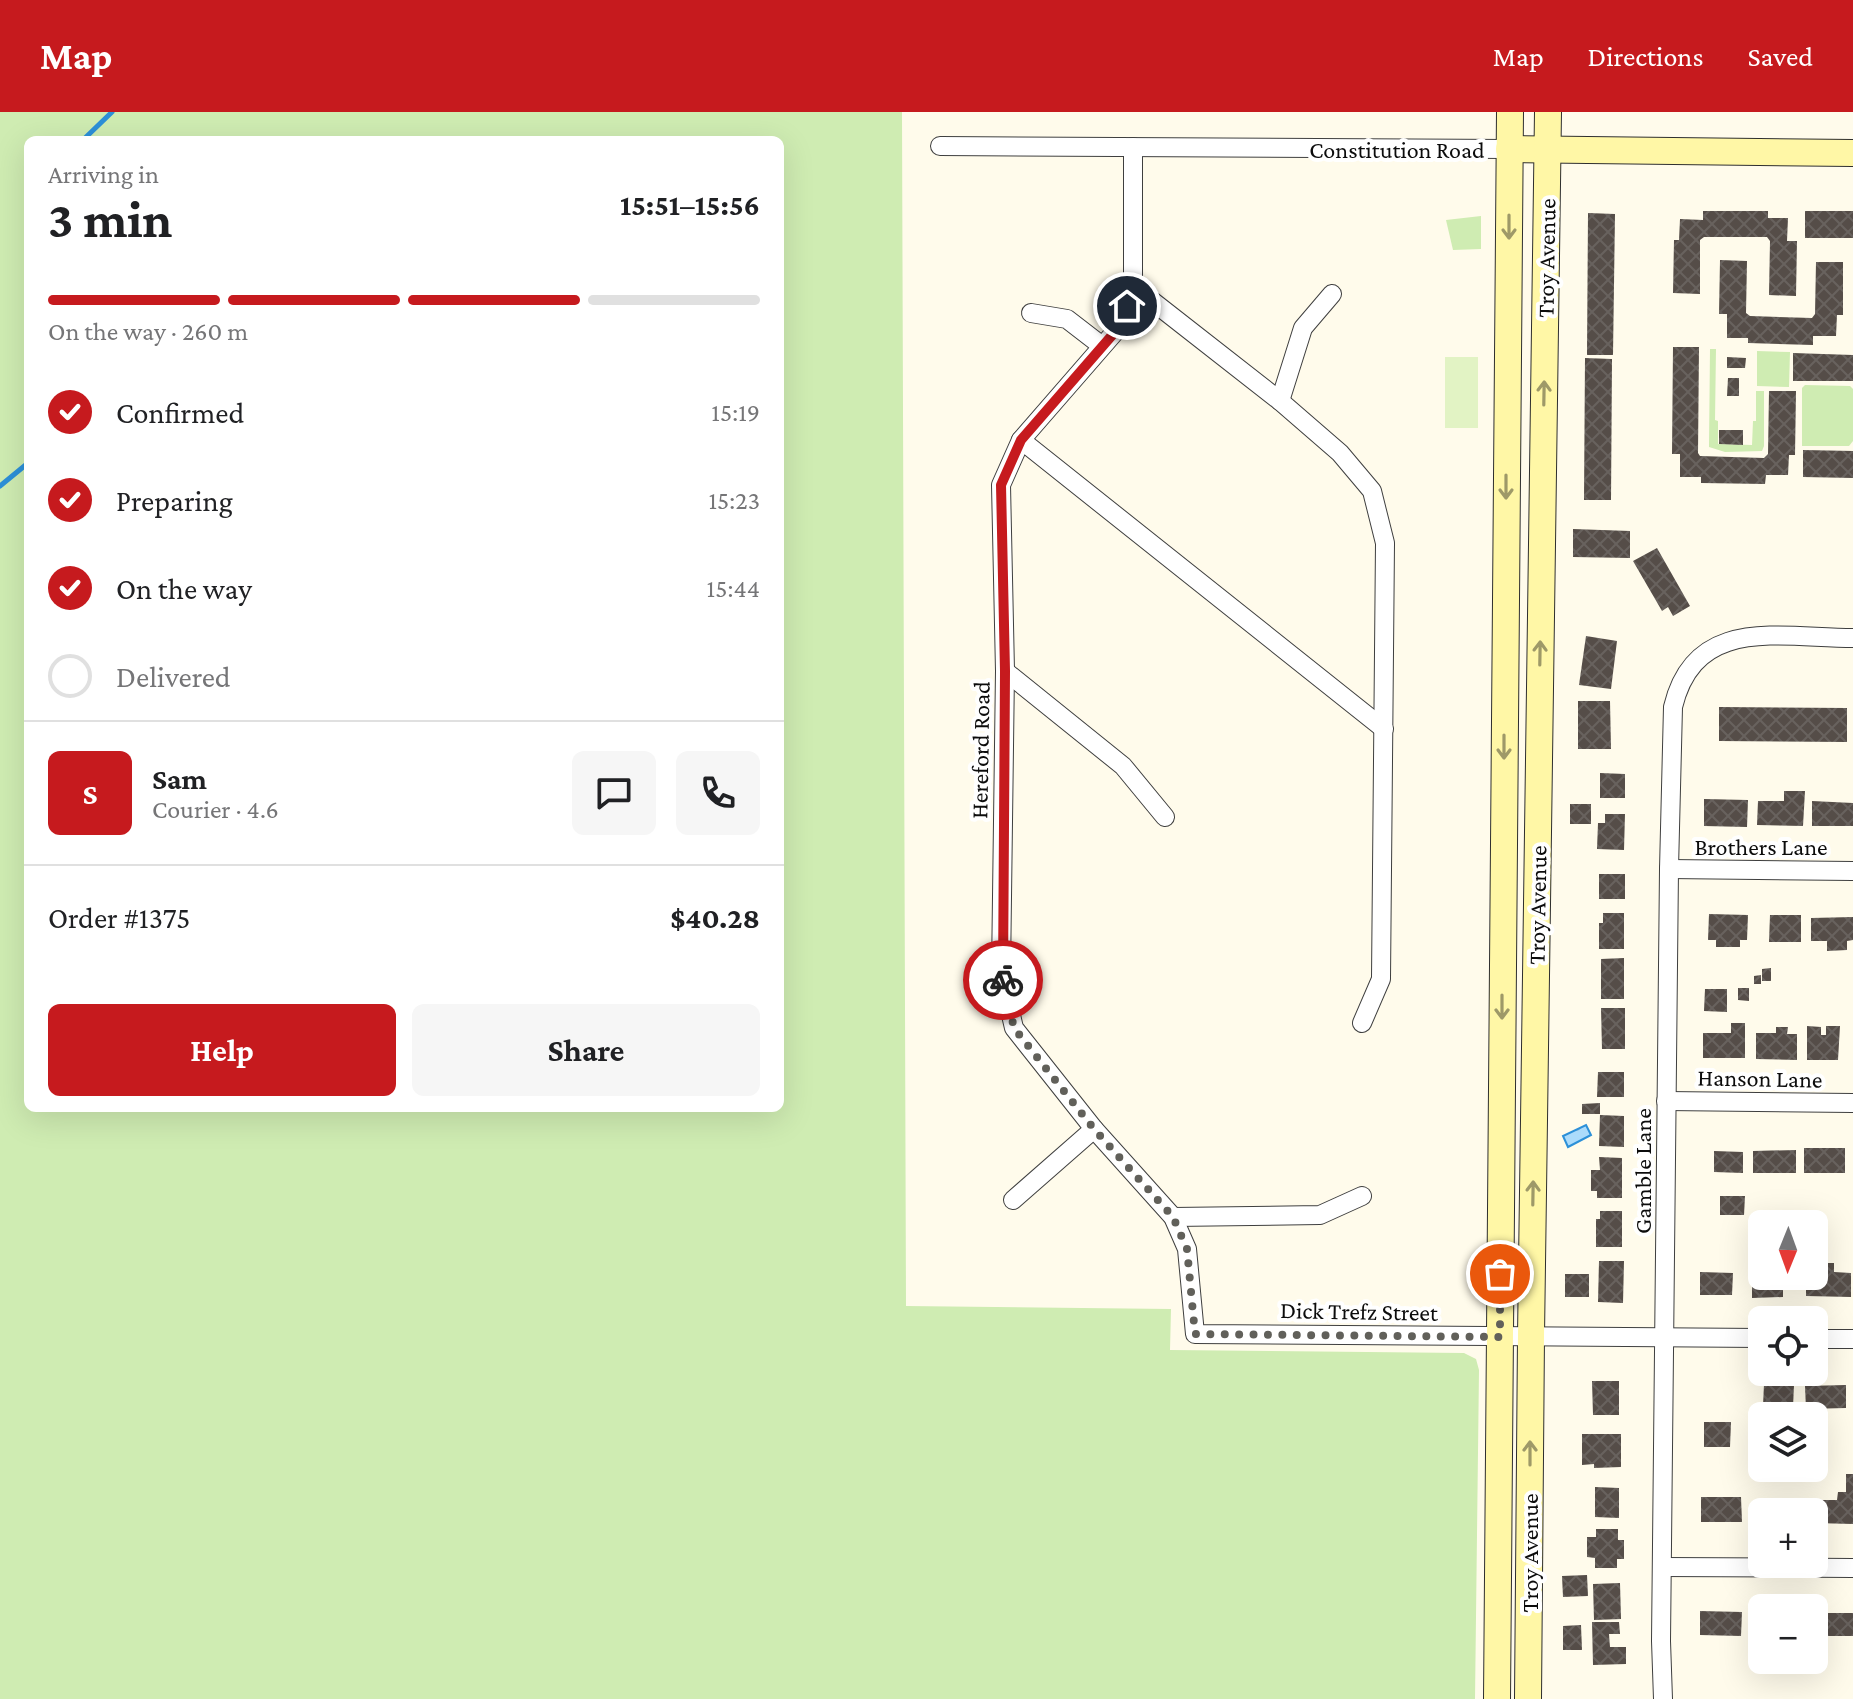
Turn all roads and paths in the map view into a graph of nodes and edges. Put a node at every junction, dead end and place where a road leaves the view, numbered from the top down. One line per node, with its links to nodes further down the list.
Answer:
1 (1510, 112): 5 (main road, Troy Avenue)
2 (1548, 112): 6 (main road, Troy Avenue)
3 (940, 146): 4 (street, Constitution Road)
4 (1133, 147): 5 (street, Constitution Road); 8 (street, Hereford Road)
5 (1509, 149): 6 (main road, Constitution Road); 29 (main road, Troy Avenue, one-way to 29)
6 (1547, 150): 7 (main road, Constitution Road); 28 (main road, Troy Avenue, one-way to 6)
7 (1853, 153)
8 (1133, 286): 11 (street, Hereford Road); 12 (street)
9 (1332, 294): 12 (street)
10 (1031, 313): 11 (street)
11 (1102, 346): 13 (street, Hereford Road)
12 (1280, 401): 16 (street)
13 (1021, 440): 15 (street, Hereford Road); 16 (street)
14 (1853, 638): 18 (street, Gamble Lane)
15 (1005, 671): 17 (street); 23 (street, Hereford Road)
16 (1384, 729): 20 (street)
17 (1165, 817)
18 (1669, 869): 19 (street, Brothers Lane); 21 (street, Gamble Lane)
19 (1853, 871)
20 (1362, 1023)
21 (1666, 1101): 22 (street, Hanson Lane); 30 (street, Gamble Lane)
22 (1853, 1103)
23 (1094, 1129): 25 (street); 26 (street, Hereford Road)
24 (1362, 1196): 26 (street)
25 (1013, 1200)
26 (1173, 1217): 27 (street, Hereford Road)
27 (1195, 1334): 29 (street, Dick Trefz Street)
28 (1531, 1336): 29 (street, Dick Trefz Street); 30 (street, Dick Trefz Street); 37 (main road, Troy Avenue, one-way to 28)
29 (1500, 1337): 36 (main road, Troy Avenue)
30 (1665, 1338): 31 (street, Dick Trefz Street); 34 (street, Gamble Lane)
31 (1748, 1338)
32 (1828, 1339): 33 (street)
33 (1853, 1339)
34 (1662, 1567): 35 (street); 38 (street, Gamble Lane)
35 (1853, 1568)
36 (1497, 1699)
37 (1528, 1699)
38 (1663, 1699)

